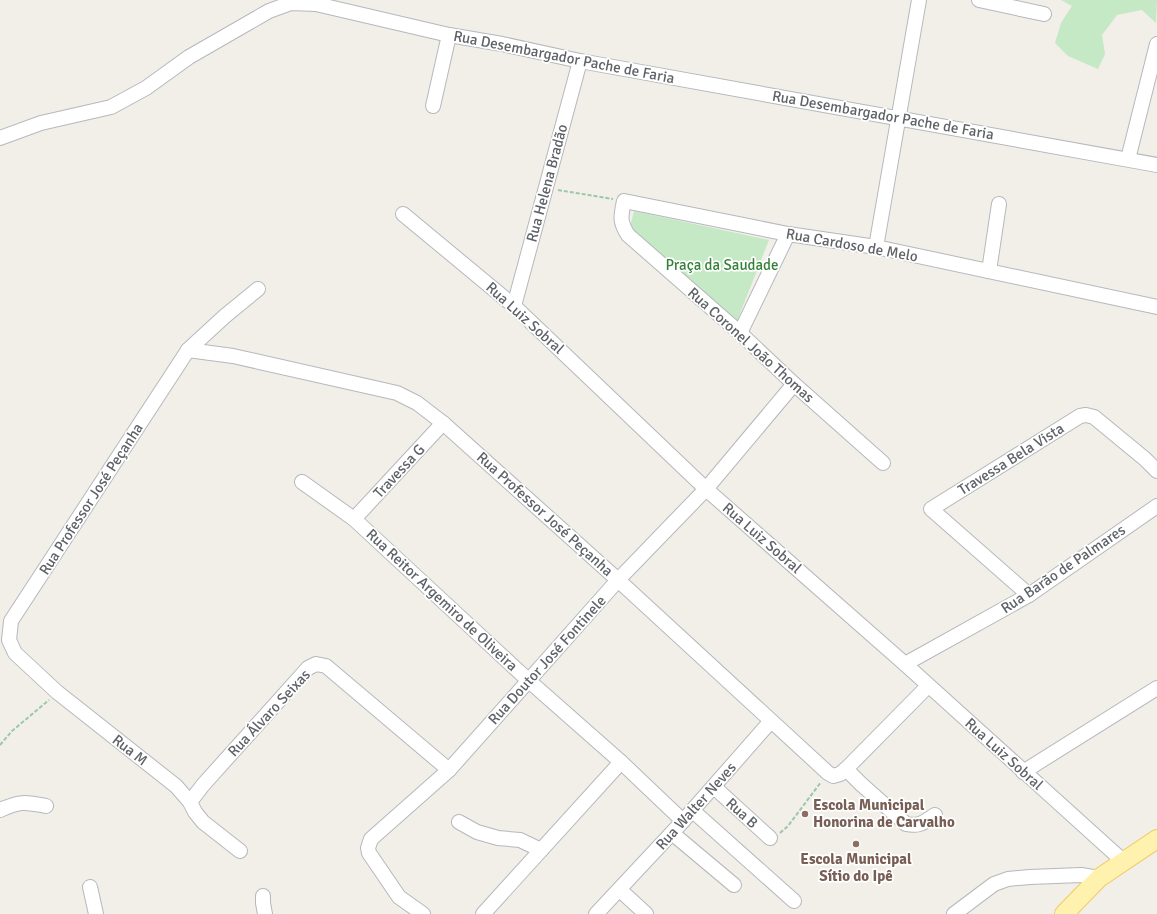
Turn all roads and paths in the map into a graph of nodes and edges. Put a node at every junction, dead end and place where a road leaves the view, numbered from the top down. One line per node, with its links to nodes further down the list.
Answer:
1 (919, 0): 8 (street)
2 (979, 0): 3 (street)
3 (1044, 14)
4 (449, 36): 6 (street, Rua Desembargador Pache de Faria); 7 (street); 9 (street, Rua Desembargador Pache de Faria)
5 (1157, 44): 10 (street)
6 (580, 61): 8 (street, Rua Desembargador Pache de Faria); 12 (street, Rua Helena Bradão)
7 (433, 106)
8 (899, 118): 10 (street, Rua Desembargador Pache de Faria); 17 (street)
9 (0, 138)
10 (1128, 159): 11 (street, Rua Desembargador Pache de Faria)
11 (1157, 165)
12 (546, 188): 13 (path); 20 (street, Rua Helena Bradão)
13 (624, 201): 16 (street, Rua Cardoso de Melo); 22 (street, Rua Coronel João Thomas)
14 (999, 204): 18 (street)
15 (403, 214): 20 (street, Rua Luiz Sobral)
16 (788, 234): 17 (street, Rua Cardoso de Melo); 22 (street)
17 (876, 247): 18 (street, Rua Cardoso de Melo)
18 (989, 271): 21 (street, Rua Cardoso de Melo)
19 (258, 289): 23 (street, Rua Professor José Peçanha)
20 (514, 306): 29 (street, Rua Luiz Sobral)
21 (1157, 307)
22 (740, 333): 24 (street, Rua Coronel João Thomas)
23 (188, 350): 25 (street, Rua Professor José Peçanha); 34 (street, Rua Professor José Peçanha)
24 (794, 384): 26 (street, Rua Coronel João Thomas); 29 (street, Rua Doutor José Fontinele)
25 (443, 423): 31 (street, Travessa G); 32 (street, Rua Professor José Peçanha)
26 (883, 463)
27 (1157, 471): 33 (street, Travessa Bela Vista)
28 (302, 482): 31 (street, Rua Reitor Argemiro de Oliveira)
29 (706, 489): 32 (street, Rua Doutor José Fontinele); 35 (street, Rua Luiz Sobral)
30 (1157, 506): 33 (street, Rua Barão de Palmares)
31 (354, 519): 36 (street, Rua Reitor Argemiro de Oliveira)
32 (618, 580): 36 (street, Rua Doutor José Fontinele); 40 (street, Rua Professor José Peçanha)
33 (1029, 595): 35 (street, Rua Barão de Palmares)
34 (15, 653): 39 (street, Rua M)
35 (905, 664): 37 (street, Rua Luiz Sobral)
36 (528, 680): 42 (street, Rua Reitor Argemiro de Oliveira); 44 (street, Rua Doutor José Fontinele)
37 (928, 686): 43 (street); 45 (street, Rua Luiz Sobral)
38 (1157, 688): 45 (street)
39 (57, 692): 41 (path); 48 (street, Rua M)
40 (771, 721): 46 (street, Rua Professor José Peçanha); 47 (street, Rua Walter Neves)
41 (0, 745)
42 (621, 762): 52 (street, Rua Reitor Argemiro de Oliveira); 57 (street)
43 (846, 769): 46 (street); 51 (street)
44 (449, 770): 48 (street, Rua Álvaro Seixas); 69 (street, Rua Doutor José Fontinele)
45 (1023, 772): 60 (street, Rua Luiz Sobral)
46 (828, 773): 55 (path)
47 (714, 787): 52 (street, Rua Walter Neves); 55 (street, Rua B)
48 (190, 802): 58 (street, Rua M)
49 (46, 806): 50 (street)
50 (0, 810)
51 (935, 815)
52 (688, 816): 54 (street, Rua Walter Neves); 66 (street, Rua Reitor Argemiro de Oliveira)
53 (459, 822): 57 (street)
54 (672, 833): 62 (street); 64 (street, Rua Walter Neves)
55 (770, 838)
56 (1157, 839): 60 (main road)
57 (541, 850): 70 (street)
58 (240, 851)
59 (1157, 852): 75 (main road)
60 (1123, 861): 61 (main road)
61 (1099, 878): 73 (street); 74 (main road)
62 (734, 885)
63 (90, 887): 67 (street)
64 (620, 890): 71 (street, Rua Walter Neves); 72 (street)
65 (263, 896): 68 (street)
66 (794, 901)
67 (96, 914)
68 (265, 914)
69 (424, 914)
70 (483, 914)
71 (596, 914)
72 (646, 914)
73 (954, 914)
74 (1064, 914)
75 (1081, 914)

